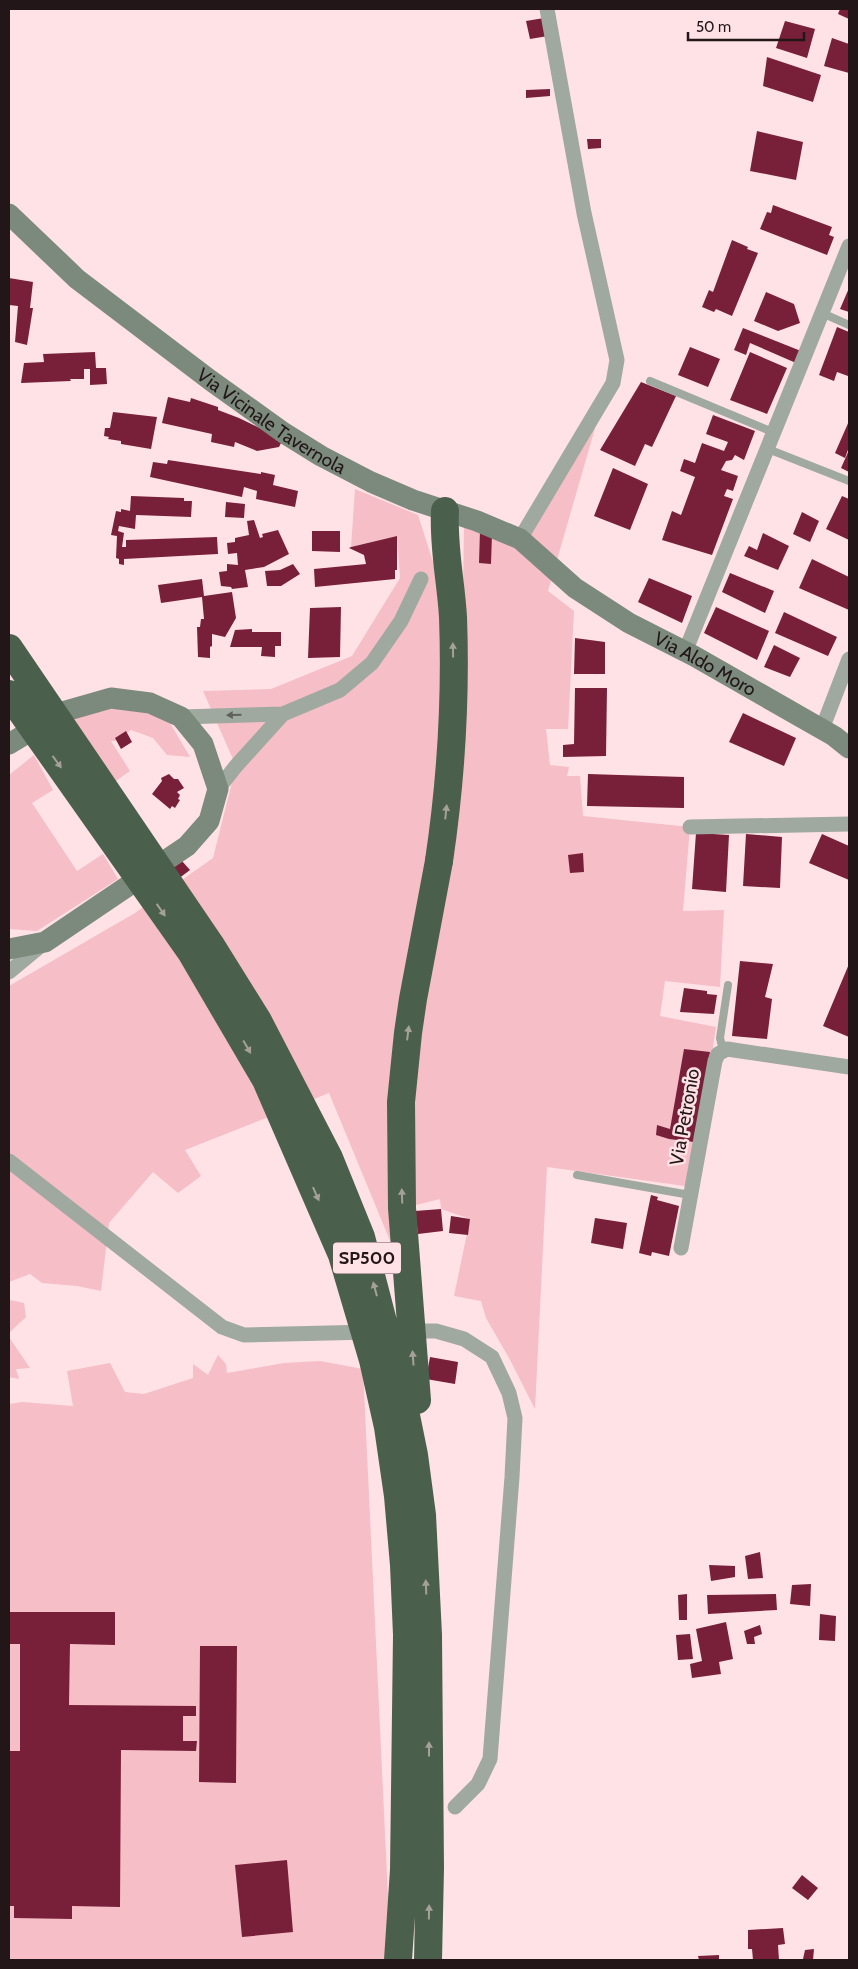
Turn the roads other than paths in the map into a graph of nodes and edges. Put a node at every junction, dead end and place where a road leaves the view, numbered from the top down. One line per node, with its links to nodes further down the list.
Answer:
1 (547, 9): 11 (street)
2 (9, 214): 10 (street, Via Vicinale Tavernola)
3 (849, 246): 4 (street)
4 (822, 313): 5 (lane); 7 (street)
5 (849, 325)
6 (650, 381): 7 (lane)
7 (775, 433): 8 (street)
8 (768, 448): 9 (lane); 15 (street)
9 (849, 480)
10 (445, 511): 11 (street, Via Vicinale Tavernola); 36 (highway, one-way to 10, bridge)
11 (520, 539): 12 (street, Via Vicinale Tavernola)
12 (562, 578): 15 (street, Via Aldo Moro)
13 (421, 579): 18 (street)
14 (9, 648): 36 (highway, SP500, one-way to 14, bridge)
15 (686, 652): 20 (street, Via Aldo Moro)
16 (849, 659): 20 (street)
17 (9, 694): 38 (highway, SP500, one-way to 38, bridge)
18 (283, 714): 19 (street, one-way to 19); 23 (street)
19 (181, 717): 21 (street); 23 (street)
20 (822, 729): 22 (street, Via Aldo Moro)
21 (9, 744)
22 (849, 748)
23 (218, 789): 26 (street)
24 (849, 824): 25 (street)
25 (690, 827)
26 (45, 942): 27 (street); 28 (street)
27 (9, 949)
28 (9, 972)
29 (728, 985): 30 (lane, Via Petronio)
30 (723, 1050): 31 (street); 34 (street, Via Petronio)
31 (849, 1067)
32 (9, 1161): 37 (street)
33 (578, 1175): 34 (lane, Via Petronio)
34 (690, 1195): 35 (street, Via Petronio)
35 (681, 1248)
36 (420, 1494): 39 (highway, SP500, one-way to 36, bridge)
37 (455, 1807)
38 (398, 1960)
39 (428, 1960)

